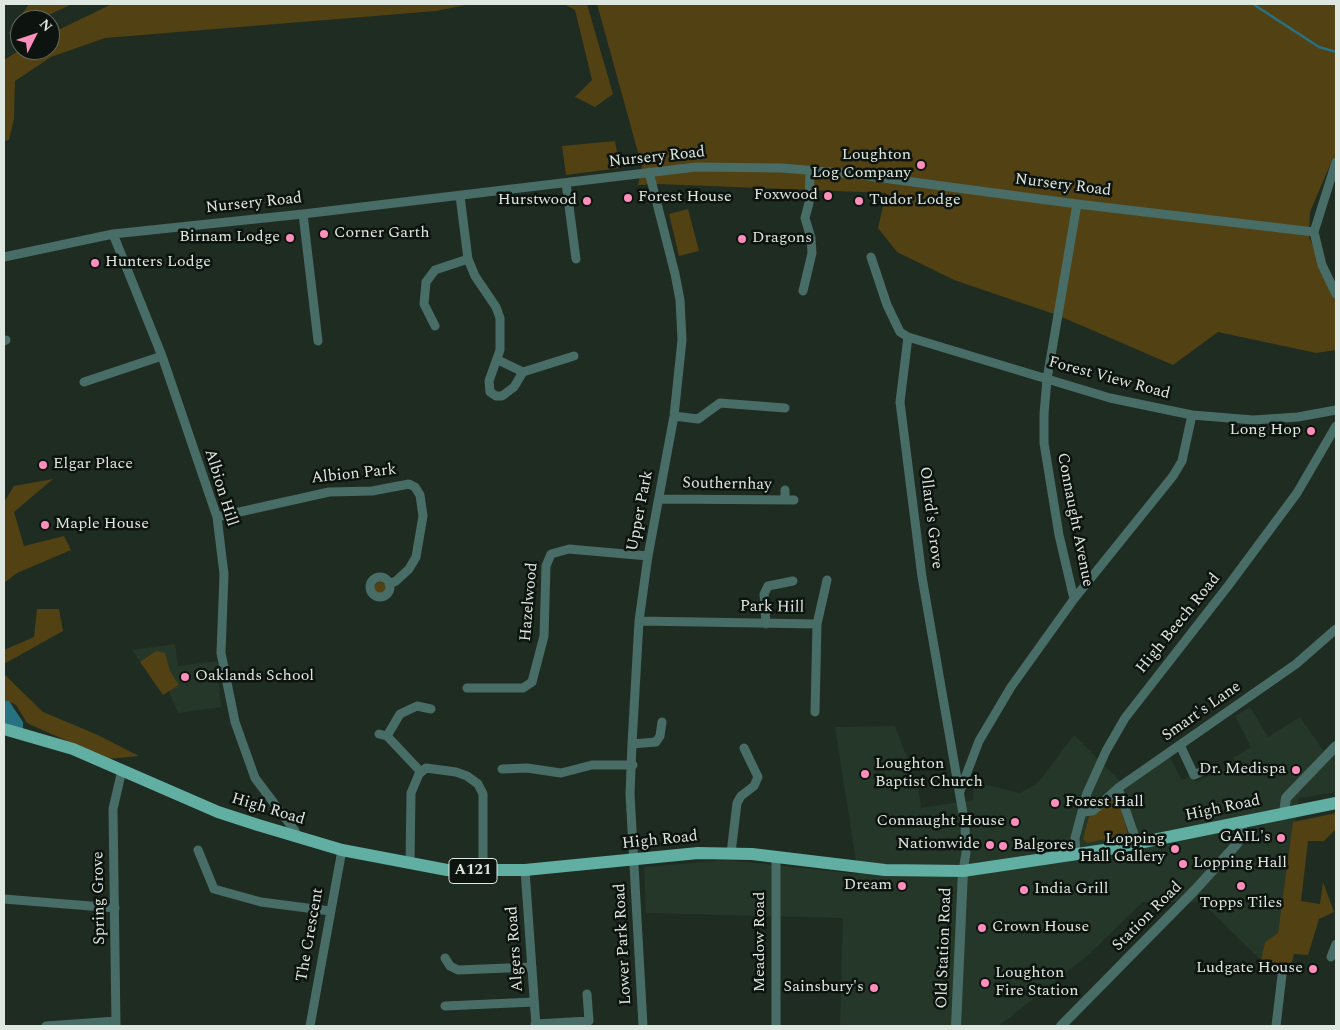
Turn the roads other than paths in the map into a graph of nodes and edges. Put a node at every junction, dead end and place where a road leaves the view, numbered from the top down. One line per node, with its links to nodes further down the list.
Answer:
1 (1336, 162): 8 (street)
2 (810, 170): 3 (street, Nursery Road); 6 (street, Nursery Road); 14 (street)
3 (649, 172): 4 (street, Nursery Road); 28 (street, Upper Park)
4 (566, 183): 5 (street, Nursery Road); 12 (street)
5 (460, 196): 7 (street, Nursery Road); 13 (street)
6 (1078, 204): 8 (street, Nursery Road); 23 (street, Connaught Avenue)
7 (303, 214): 9 (street, Nursery Road); 18 (street)
8 (1314, 232): 15 (street)
9 (113, 234): 11 (street, Nursery Road); 19 (street, Albion Hill)
10 (871, 256): 17 (street)
11 (4, 257)
12 (576, 259)
13 (468, 260): 16 (street); 21 (street)
14 (803, 291)
15 (1336, 294)
16 (435, 326)
17 (908, 337): 23 (street, Forest View Road); 57 (street, Ollard's Grove)
18 (318, 341)
19 (162, 356): 24 (street); 32 (street, Albion Hill)
20 (574, 356): 22 (street)
21 (498, 360): 22 (street); 22 (street)
22 (524, 372)
23 (1047, 379): 27 (street, Forest View Road); 37 (street, Connaught Avenue)
24 (84, 382)
25 (785, 408): 28 (street)
26 (1336, 410): 27 (street, Forest View Road)
27 (1192, 415): 37 (street)
28 (674, 416): 31 (street, Upper Park)
29 (1336, 426): 59 (street, High Beech Road)
30 (785, 490): 31 (street, Southernhay)
31 (660, 499): 33 (street, Upper Park)
32 (217, 517): 36 (street, Albion Park); 62 (street, Albion Hill)
33 (648, 556): 38 (street, Upper Park); 42 (street, Hazelwood)
34 (793, 580): 39 (street)
35 (827, 580): 40 (street)
36 (389, 584)
37 (1074, 600): 57 (street, Connaught Avenue)
38 (639, 621): 39 (street, Park Hill); 47 (street, Upper Park)
39 (766, 624): 40 (street, Park Hill)
40 (817, 624): 44 (street, Park Hill)
41 (1336, 629): 48 (street, Smart's Lane)
42 (467, 688)
43 (431, 709): 55 (street)
44 (815, 712)
45 (662, 722): 47 (street)
46 (4, 729): 54 (main road, High Road / A121)
47 (632, 744): 51 (street, Upper Park)
48 (1180, 745): 53 (street); 56 (street, Smart's Lane)
49 (1336, 746): 60 (street)
50 (744, 748): 66 (street)
51 (632, 765): 52 (street); 69 (street, Upper Park)
52 (502, 769)
53 (1207, 769)
54 (122, 770): 62 (main road, High Road / A121); 75 (street, Spring Grove)
55 (421, 772): 70 (street); 73 (street)
56 (1118, 788): 59 (street, Smart's Lane); 63 (street)
57 (960, 791): 72 (street)
58 (1336, 803): 60 (main road, High Road / A121)
59 (1083, 812): 67 (street, High Beech Road)
60 (1284, 813): 61 (main road, High Road / A121)
61 (1241, 821): 63 (main road, High Road / A121); 92 (street, Station Road)
62 (296, 836): 65 (main road, High Road / A121)
63 (1137, 843): 67 (main road, High Road / A121)
64 (198, 850): 76 (street)
65 (342, 850): 70 (main road, High Road / A121); 76 (street, The Crescent)
66 (731, 853): 68 (main road, High Road / A121); 69 (main road, High Road / A121)
67 (1076, 854): 72 (main road, High Road / A121)
68 (776, 857): 72 (main road, High Road / A121); 90 (street, Meadow Road)
69 (634, 860): 71 (main road, High Road / A121); 89 (street, Lower Park Road)
70 (410, 864): 73 (main road, High Road / A121)
71 (525, 870): 73 (main road, High Road / A121); 80 (street, Algers Road)
72 (963, 871): 91 (street, Old Station Road)
73 (483, 872)
74 (4, 899): 75 (street)
75 (115, 908): 85 (street, Spring Grove)
76 (330, 911): 88 (street, The Crescent)
77 (1336, 944): 78 (street)
78 (1331, 956)
79 (445, 958): 80 (street)
80 (532, 967): 83 (street, Algers Road)
81 (1282, 975): 93 (street)
82 (587, 994): 86 (street)
83 (534, 1002): 84 (street); 86 (street, Algers Road)
84 (445, 1006)
85 (116, 1024): 87 (street)
86 (536, 1025)
87 (46, 1026)
88 (310, 1026)
89 (643, 1026)
90 (776, 1026)
91 (956, 1026)
92 (1061, 1026)
93 (1276, 1026)

